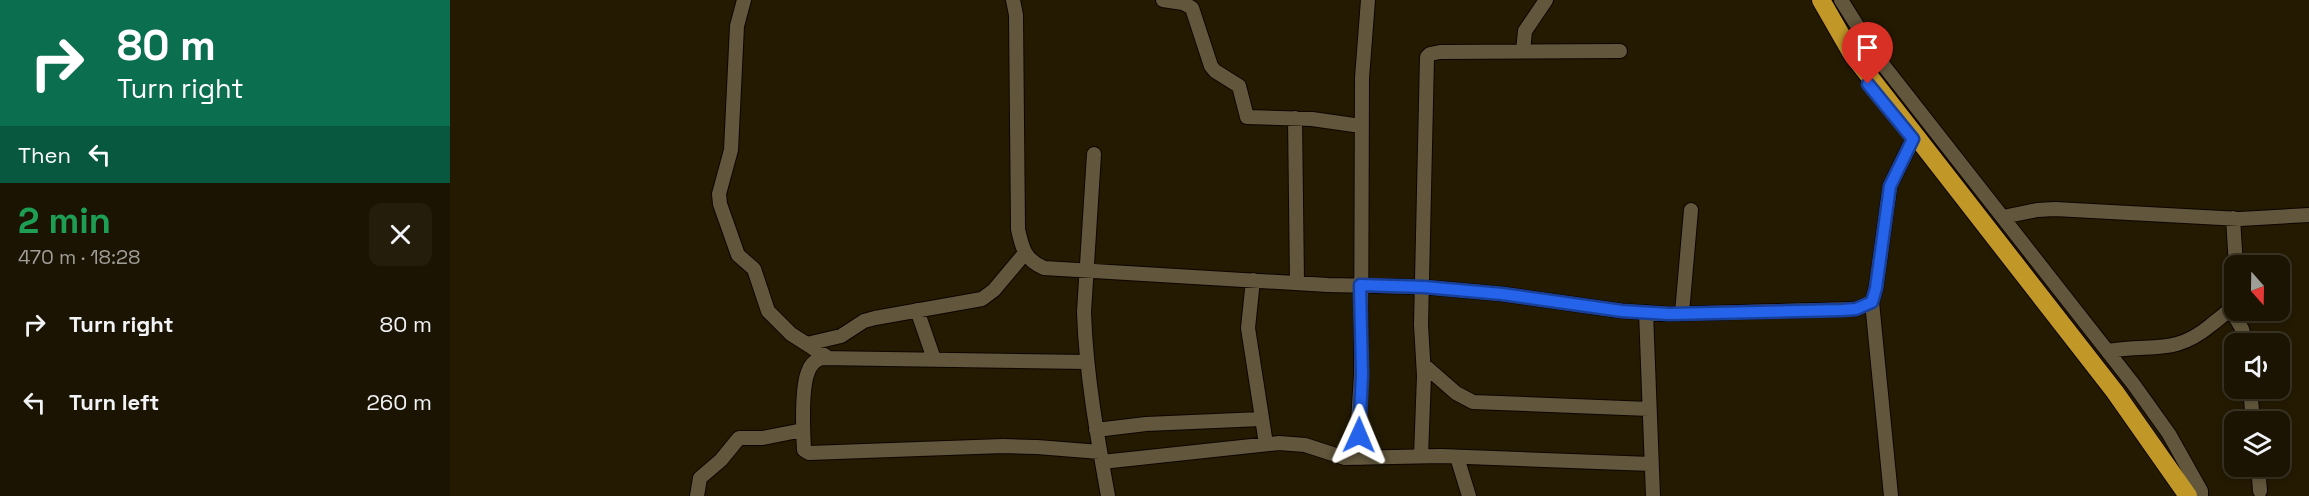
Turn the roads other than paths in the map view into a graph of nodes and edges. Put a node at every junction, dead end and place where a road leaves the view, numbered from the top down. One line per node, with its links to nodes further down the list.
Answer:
1 (744, 0): 31 (street)
2 (1013, 0): 19 (street)
3 (1163, 0): 11 (street)
4 (1368, 0): 12 (street)
5 (1546, 0): 9 (street)
6 (1813, 0): 13 (street)
7 (1821, 0): 55 (highway)
8 (1841, 0): 17 (street)
9 (1523, 51): 10 (street); 25 (street)
10 (1620, 51)
11 (1295, 118): 12 (street); 23 (street)
12 (1361, 126): 24 (street)
13 (1913, 139): 26 (street); 54 (street)
14 (1094, 154): 21 (street)
15 (1690, 210): 29 (street)
16 (2309, 215): 18 (street)
17 (2003, 217): 18 (street); 32 (street)
18 (2233, 218): 20 (street)
19 (1025, 254): 21 (street); 27 (street)
20 (2235, 255)
21 (1087, 271): 22 (street); 35 (street)
22 (1253, 280): 23 (street); 38 (street)
23 (1297, 283): 24 (street)
24 (1360, 285): 25 (street); 45 (street)
25 (1424, 287): 28 (street); 36 (street)
26 (1872, 302): 29 (street); 53 (street)
27 (917, 310): 31 (street); 34 (street)
28 (1646, 312): 29 (street); 37 (street)
29 (1682, 313)
30 (2224, 314): 32 (street)
31 (807, 344): 33 (street)
32 (2108, 351): 56 (street)
33 (827, 357): 34 (street); 39 (street)
34 (934, 359): 35 (street)
35 (1087, 362): 40 (street)
36 (1424, 365): 37 (street); 42 (street)
37 (1649, 409): 46 (street)
38 (1261, 419): 40 (street); 41 (street)
39 (803, 430): 43 (street); 49 (street)
40 (1096, 430): 43 (street)
41 (1266, 444): 43 (street); 45 (street)
42 (1421, 456): 44 (street); 45 (street)
43 (1101, 457): 50 (street)
44 (1457, 457): 46 (street); 51 (street)
45 (1360, 458)
46 (1651, 464): 52 (street)
47 (2259, 477): 48 (street)
48 (2260, 491)
49 (697, 496)
50 (1108, 496)
51 (1469, 496)
52 (1653, 496)
53 (1890, 496)
54 (2182, 496)
55 (2188, 496)
56 (2201, 496)

